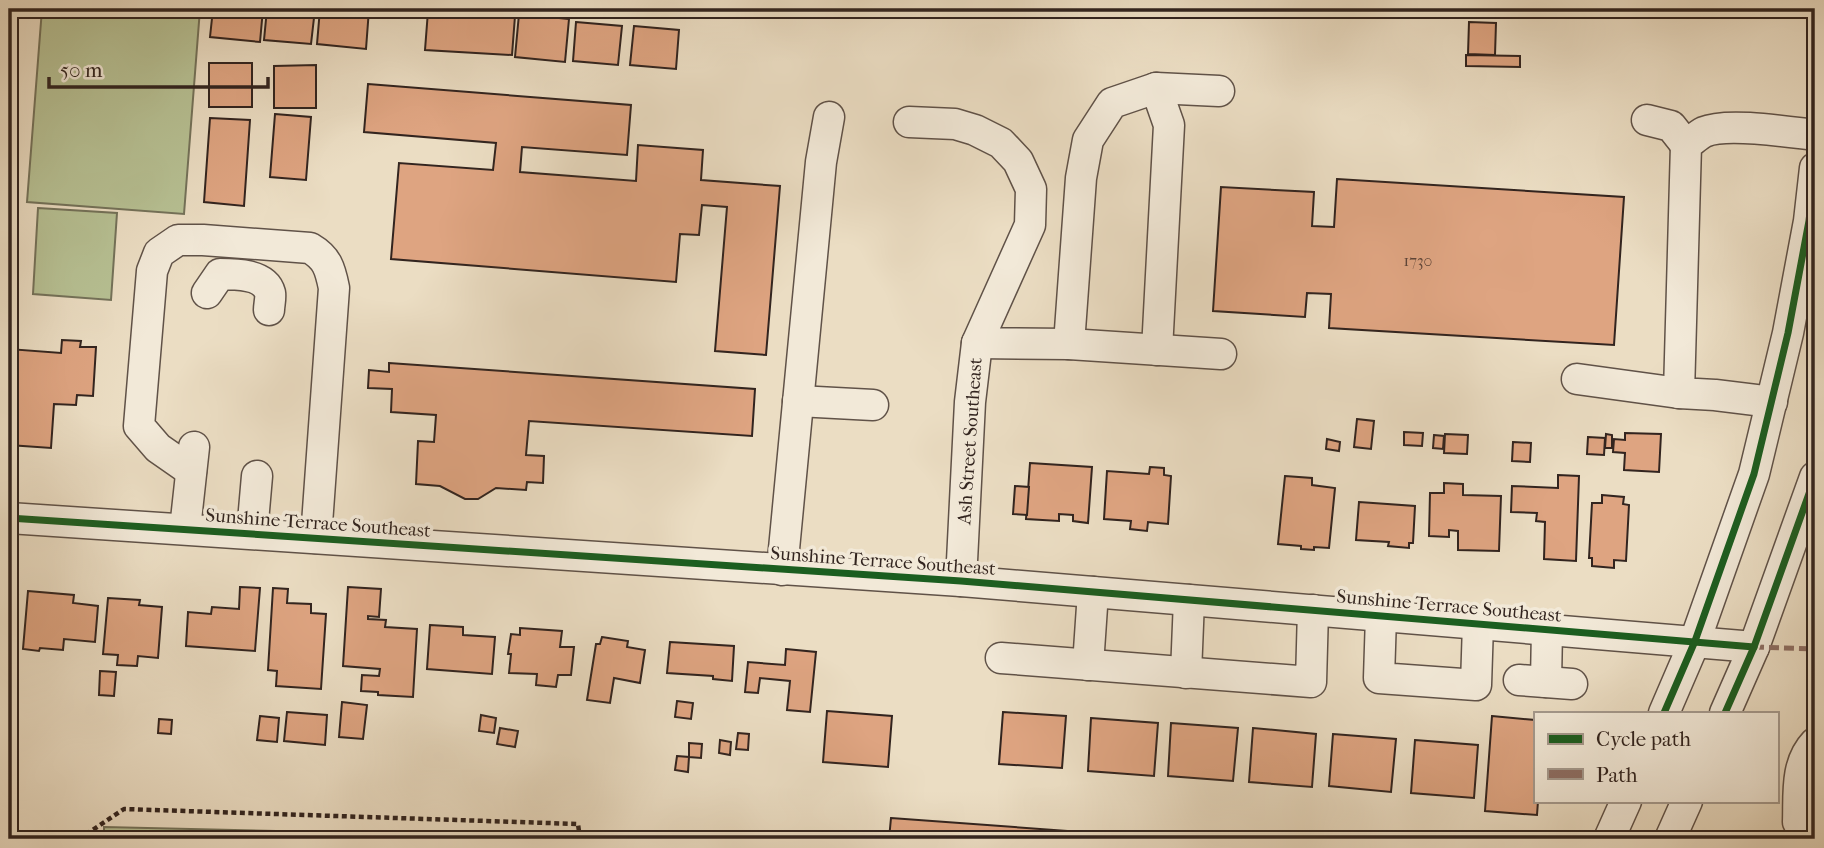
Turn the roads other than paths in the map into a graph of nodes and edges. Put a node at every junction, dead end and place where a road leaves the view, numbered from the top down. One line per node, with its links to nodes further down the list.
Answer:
1 (1156, 88): 2 (street); 12 (street); 13 (street)
2 (1219, 91)
3 (829, 117): 17 (street)
4 (1647, 120): 7 (street)
5 (909, 122): 11 (street, Ash Street Southeast)
6 (1815, 135): 7 (street)
7 (1686, 145): 16 (street)
8 (1815, 168): 18 (street)
9 (207, 293): 10 (street)
10 (269, 310)
11 (977, 343): 12 (street); 27 (street, Ash Street Southeast)
12 (1069, 344): 13 (street)
13 (1157, 350): 14 (street)
14 (1221, 354)
15 (1577, 379): 16 (street)
16 (1679, 393): 18 (street)
17 (798, 401): 19 (street); 26 (street)
18 (1772, 402): 34 (street)
19 (873, 405)
20 (257, 476): 24 (street)
21 (1815, 477): 35 (street)
22 (9, 518): 23 (street, Sunshine Terrace Southeast)
23 (185, 529): 24 (street, Sunshine Terrace Southeast); 25 (street)
24 (252, 533): 25 (street, Sunshine Terrace Southeast)
25 (316, 538): 26 (street, Sunshine Terrace Southeast)
26 (782, 570): 27 (street, Sunshine Terrace Southeast)
27 (961, 581): 28 (street, Sunshine Terrace Southeast)
28 (1093, 592): 29 (street, Sunshine Terrace Southeast); 37 (street)
29 (1189, 600): 30 (street, Sunshine Terrace Southeast); 38 (street)
30 (1313, 610): 31 (street, Sunshine Terrace Southeast); 38 (street)
31 (1381, 616): 32 (street, Sunshine Terrace Southeast); 32 (street)
32 (1478, 624): 33 (street, Sunshine Terrace Southeast)
33 (1547, 629): 34 (street, Sunshine Terrace Southeast); 39 (street)
34 (1695, 641): 35 (street, Sunshine Terrace Southeast); 40 (street)
35 (1755, 647): 41 (street)
36 (1000, 658): 37 (street)
37 (1088, 665): 38 (street)
38 (1186, 673)
39 (1546, 682)
40 (1664, 712)
41 (1726, 712)
42 (1815, 743): 45 (street)
43 (1626, 802): 46 (street)
44 (1687, 802): 47 (street)
45 (1804, 828)
46 (1609, 839)
47 (1670, 839)

